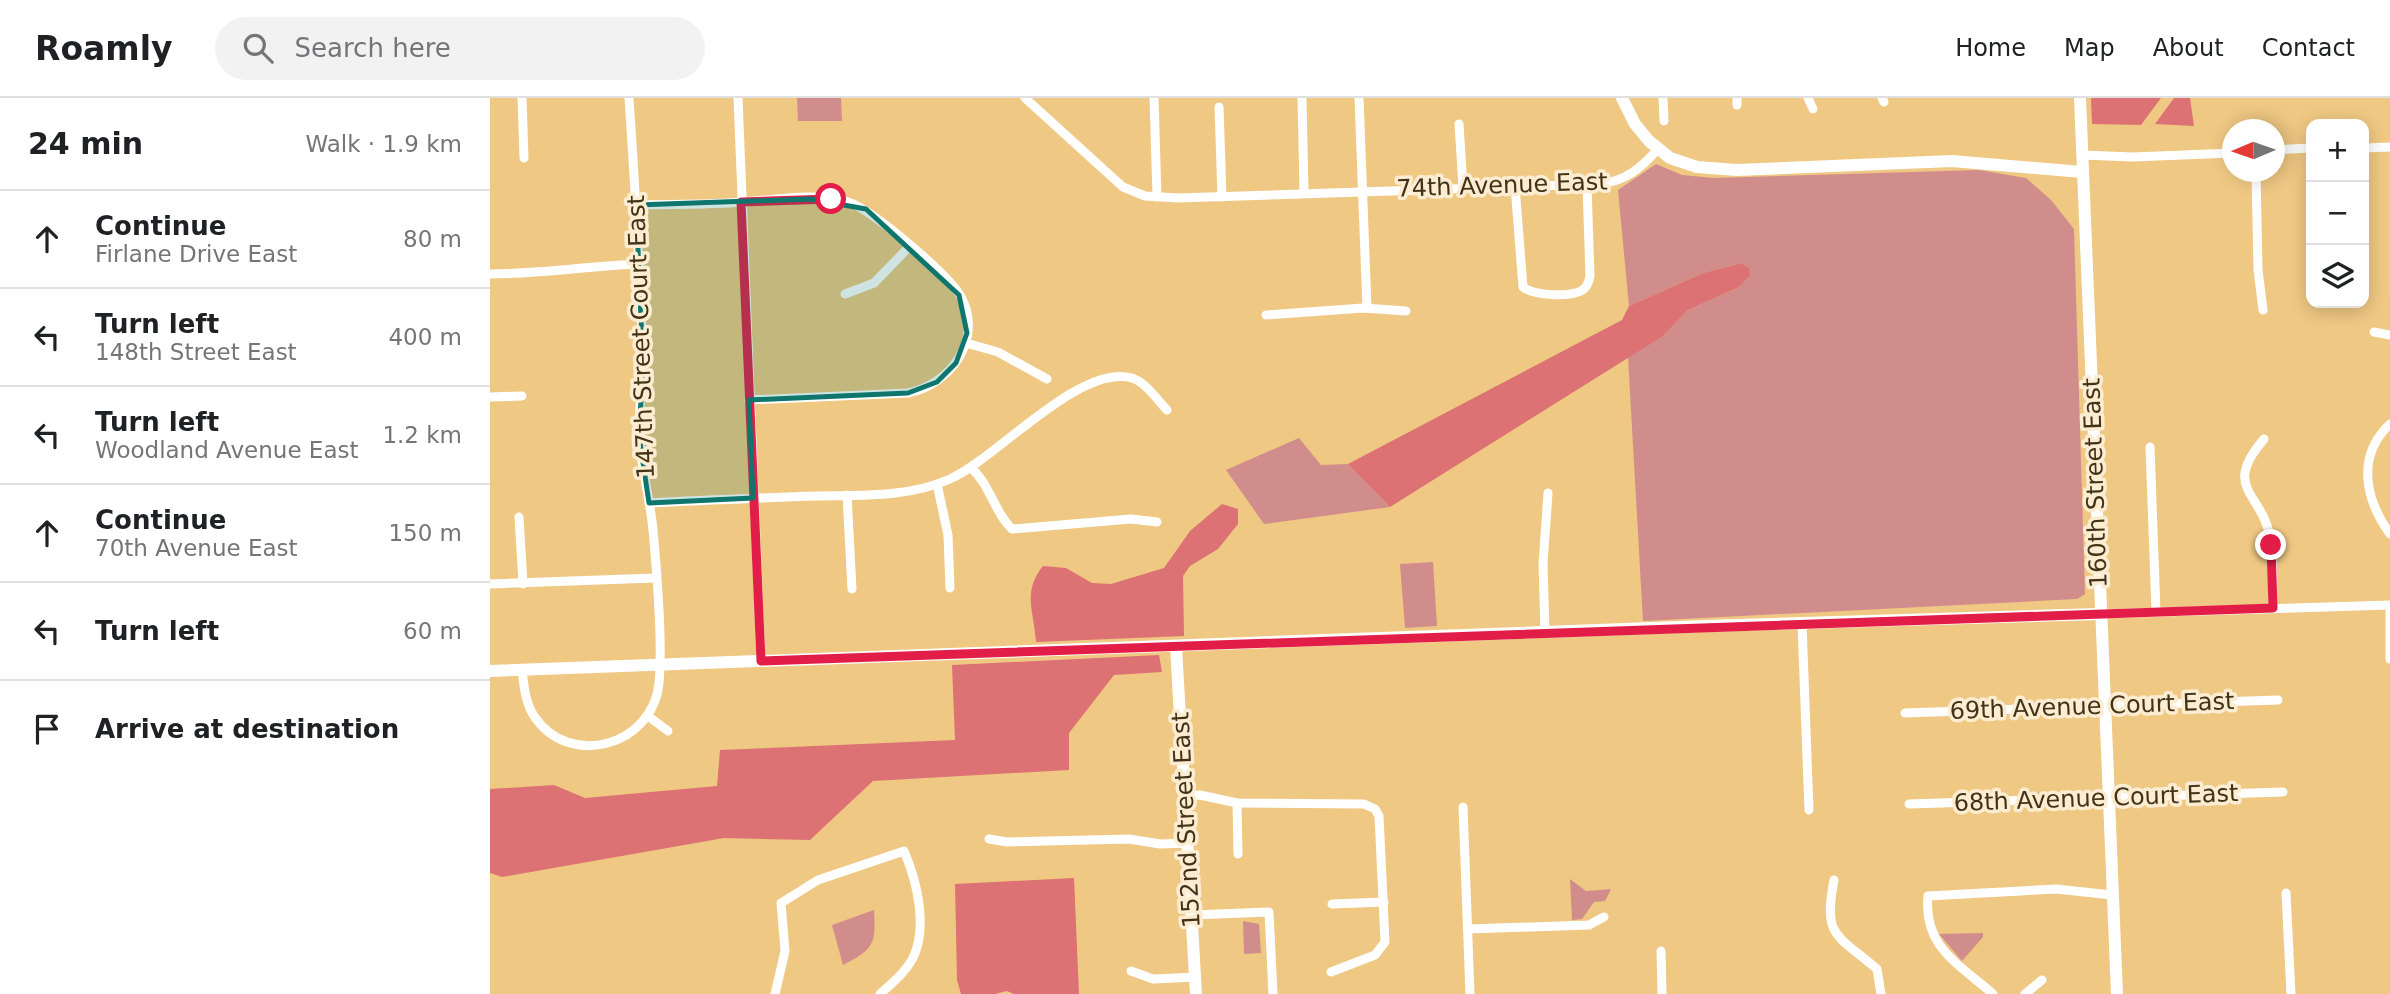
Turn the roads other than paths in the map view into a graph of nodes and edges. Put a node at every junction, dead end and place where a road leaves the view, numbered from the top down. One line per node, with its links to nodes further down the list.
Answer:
1 (522, 98): 23 (street)
2 (629, 98): 34 (street, 147th Street Court East)
3 (738, 98): 33 (street)
4 (1025, 98): 31 (street, 74th Avenue East)
5 (1154, 98): 31 (street)
6 (1302, 98): 30 (street)
7 (1359, 98): 29 (street)
8 (1622, 98): 19 (street)
9 (1663, 98): 14 (street)
10 (1808, 98): 13 (street)
11 (2080, 98): 22 (street, 160th Street East)
12 (1219, 107): 32 (street)
13 (1813, 109)
14 (1664, 121)
15 (1459, 124): 28 (street)
16 (2389, 147): 18 (street)
17 (2306, 148): 20 (street)
18 (2369, 148)
19 (1658, 149): 24 (street); 26 (street, 74th Avenue East)
20 (2285, 149)
21 (2222, 153): 22 (street)
22 (2082, 155): 24 (street, 160th Street East)
23 (524, 158)
24 (2082, 172): 72 (street, 160th Street East)
25 (2256, 182): 40 (street)
26 (1587, 185): 27 (street, 74th Avenue East); 27 (street)
27 (1515, 186): 28 (street, 74th Avenue East)
28 (1463, 187): 29 (street, 74th Avenue East)
29 (1364, 190): 30 (street, 74th Avenue East); 39 (street)
30 (1304, 192): 32 (street, 74th Avenue East)
31 (1157, 197): 32 (street, 74th Avenue East)
32 (1222, 197)
33 (744, 202): 34 (street); 35 (street); 49 (street)
34 (636, 205): 36 (street, 147th Street Court East)
35 (909, 247): 38 (street); 45 (street)
36 (639, 264): 37 (street); 59 (street, 147th Street Court East)
37 (490, 274)
38 (845, 294)
39 (1367, 308): 41 (street); 42 (street)
40 (2263, 310)
41 (1406, 312)
42 (1266, 315)
43 (2374, 332): 44 (street)
44 (2390, 335)
45 (966, 338): 46 (street); 49 (street)
46 (1047, 379)
47 (522, 396): 48 (street)
48 (490, 397)
49 (749, 400): 58 (street)
50 (1167, 410): 54 (street)
51 (2390, 424): 62 (street)
52 (2264, 439): 69 (street)
53 (2150, 447): 71 (street)
54 (972, 469): 55 (street); 61 (street)
55 (937, 484): 57 (street); 67 (street)
56 (1548, 493): 74 (street)
57 (848, 495): 58 (street); 66 (street)
58 (753, 498): 59 (street); 77 (street)
59 (649, 503): 63 (street, 147th Street Court East)
60 (519, 517): 65 (street)
61 (1157, 522)
62 (2390, 534)
63 (655, 578): 65 (street); 78 (street, 147th Street Court East)
64 (490, 584): 65 (street)
65 (523, 584)
66 (852, 589)
67 (950, 589)
68 (2390, 605): 69 (street)
69 (2273, 608): 71 (street)
70 (2390, 611): 76 (street)
71 (2156, 612): 72 (street)
72 (2100, 614): 73 (street); 82 (street, 160th Street East)
73 (1801, 624): 74 (street); 92 (street)
74 (1545, 632): 75 (street)
75 (1176, 647): 77 (street); 87 (street, 152nd Street East)
76 (2390, 659)
77 (761, 661): 78 (street)
78 (660, 665): 79 (street); 84 (street, 147th Street Court East)
79 (522, 670): 80 (street); 84 (street)
80 (490, 671)
81 (2278, 700): 82 (street, 69th Avenue Court East)
82 (2104, 705): 83 (street, 69th Avenue Court East); 88 (street, 160th Street East)
83 (1905, 713)
84 (648, 716): 85 (street)
85 (668, 731)
86 (2283, 792): 88 (street, 68th Avenue Court East)
87 (1185, 796): 89 (street); 94 (street, 152nd Street East)
88 (2107, 798): 90 (street, 68th Avenue Court East); 98 (street, 160th Street East)
89 (1237, 803): 95 (street); 99 (street)
90 (1909, 804)
91 (1463, 807): 103 (street)
92 (1809, 810)
93 (989, 839): 94 (street)
94 (1188, 843): 101 (street, 152nd Street East)
95 (1238, 854)
96 (1834, 880): 115 (street)
97 (2286, 893): 119 (street)
98 (2112, 895): 116 (street); 118 (street, 160th Street East)
99 (1384, 902): 100 (street); 106 (street)
100 (1332, 904)
101 (1192, 915): 107 (street, 152nd Street East); 112 (street)
102 (1604, 917): 103 (street)
103 (1468, 929): 113 (street)
104 (1661, 951): 114 (street)
105 (1131, 971): 107 (street)
106 (1331, 972)
107 (1196, 977): 111 (street, 152nd Street East)
108 (2042, 981): 117 (street)
109 (775, 994): 110 (street)
110 (880, 994)
111 (1196, 994)
112 (1273, 994)
113 (1470, 994)
114 (1662, 994)
115 (1881, 994)
116 (1993, 994)
117 (2025, 994)
118 (2117, 994)
119 (2291, 994)

